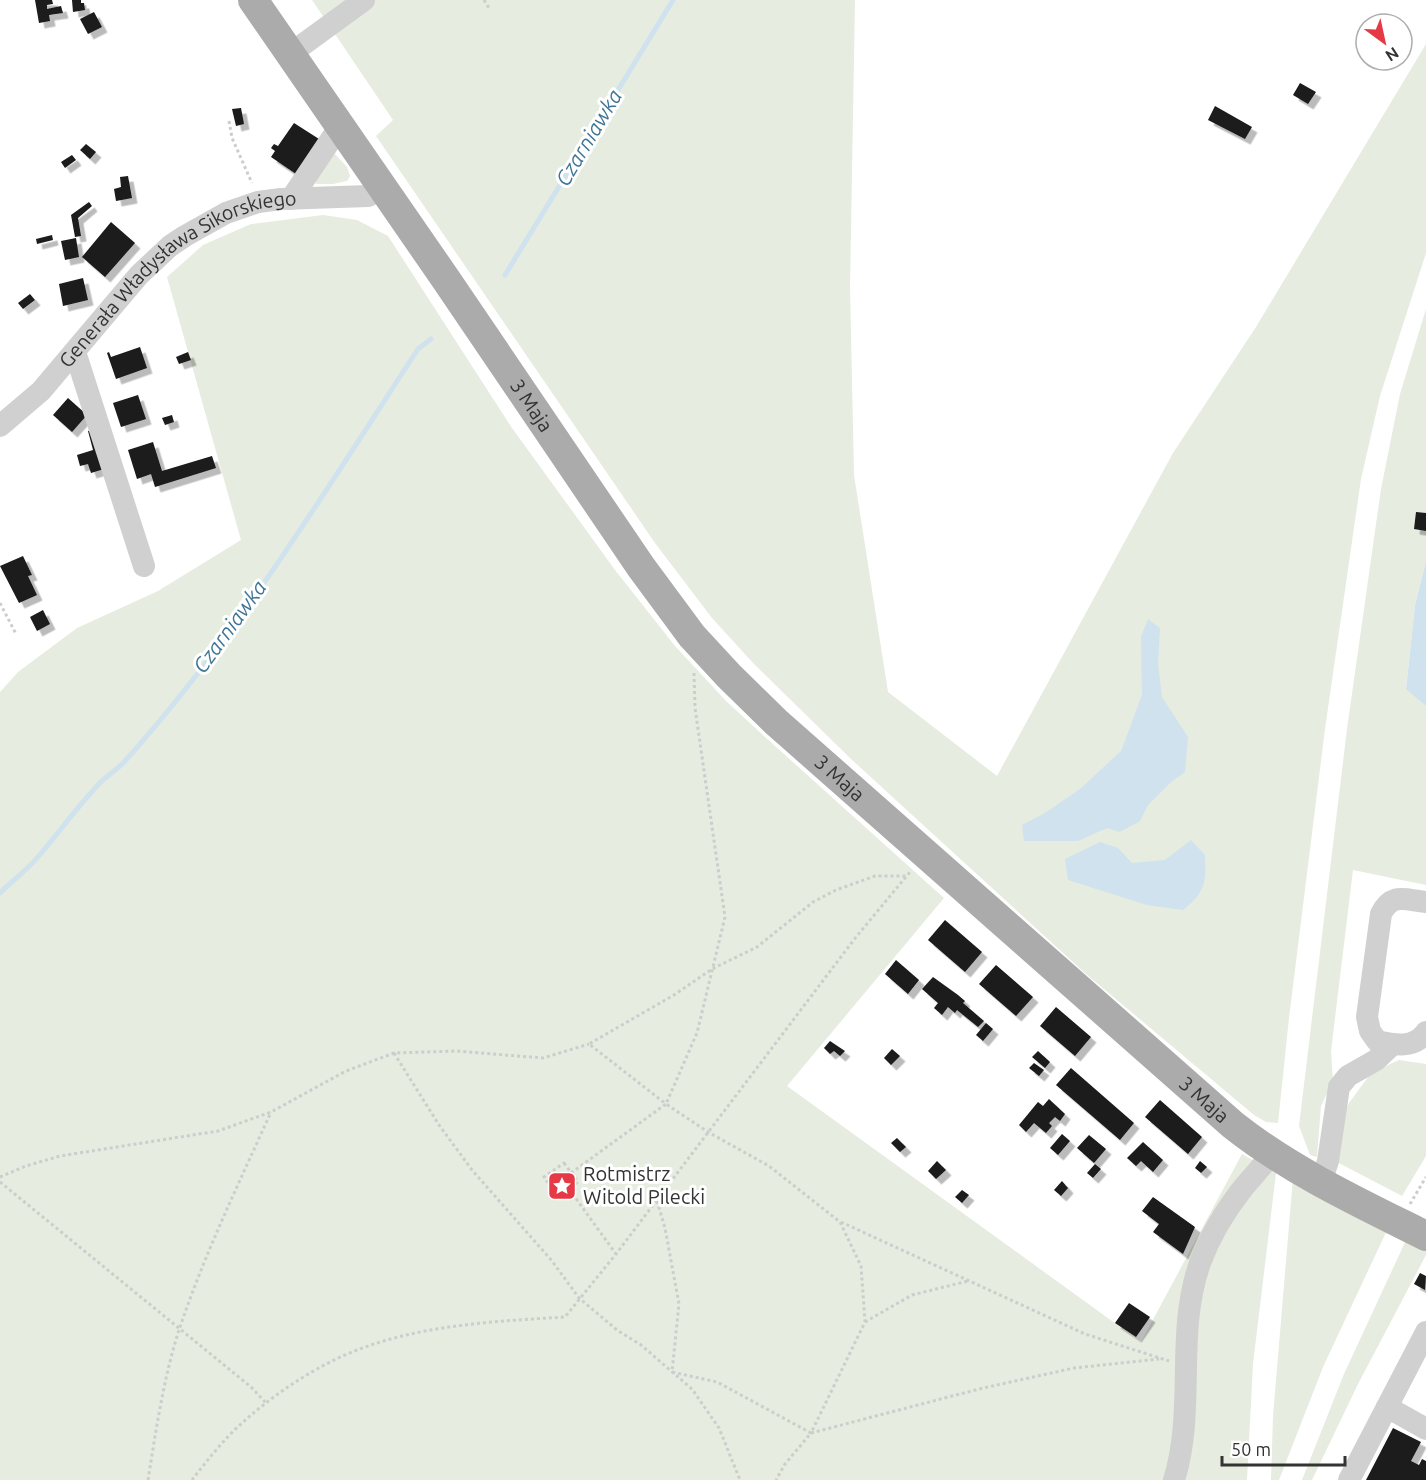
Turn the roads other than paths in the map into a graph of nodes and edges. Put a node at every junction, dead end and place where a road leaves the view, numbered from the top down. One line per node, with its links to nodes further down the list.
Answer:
1 (253, 0): 3 (main road, 3 Maja)
2 (364, 0): 3 (street)
3 (290, 54): 4 (main road, 3 Maja)
4 (340, 126): 5 (main road, 3 Maja); 6 (street)
5 (383, 189): 6 (street, Generała Władysława Sikorskiego); 12 (main road, 3 Maja)
6 (291, 199): 7 (street, Generała Władysława Sikorskiego)
7 (75, 352): 8 (street, Generała Władysława Sikorskiego); 9 (street)
8 (0, 426)
9 (144, 566)
10 (1426, 902): 11 (street)
11 (1414, 1042): 13 (street)
12 (1272, 1153): 13 (main road, 3 Maja); 18 (street)
13 (1321, 1182): 14 (main road, 3 Maja)
14 (1426, 1236)
15 (1426, 1332): 16 (street)
16 (1387, 1407): 17 (street); 19 (street)
17 (1426, 1429)
18 (1174, 1480)
19 (1349, 1480)

